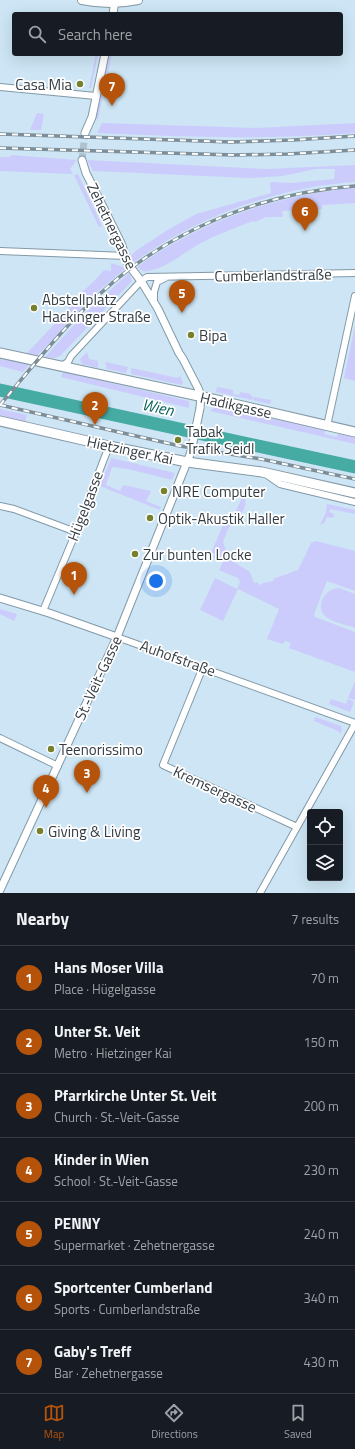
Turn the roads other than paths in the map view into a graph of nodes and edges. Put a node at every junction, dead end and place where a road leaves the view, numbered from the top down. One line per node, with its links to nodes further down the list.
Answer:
1 (82, 0): 3 (main road)
2 (138, 0): 3 (main road)
3 (115, 2): 4 (street)
4 (113, 12)
5 (105, 56): 7 (street)
6 (0, 88): 7 (street)
7 (96, 96): 8 (street)
8 (85, 133)
9 (82, 160): 11 (street, Zehetnergasse)
10 (0, 251): 11 (street)
11 (126, 256): 14 (street, Zehetnergasse)
12 (355, 273): 13 (street, Cumberlandstraße)
13 (167, 277): 14 (street, Cumberlandstraße); 16 (street)
14 (141, 281): 16 (street, Zehetnergasse); 18 (street)
15 (355, 296): 21 (street)
16 (154, 302): 19 (street, Zehetnergasse)
17 (0, 354): 18 (main road, Hadikgasse)
18 (61, 366): 19 (main road, Hadikgasse)
19 (201, 396): 21 (main road, Hadikgasse); 24 (street, St.-Veit-Gasse, bridge)
20 (0, 421): 23 (main road, Hietzinger Kai)
21 (327, 426): 22 (main road, Hadikgasse)
22 (355, 432)
23 (109, 446): 24 (main road, Hietzinger Kai); 29 (street, Hügelgasse)
24 (187, 462): 25 (main road, Hietzinger Kai); 32 (street, St.-Veit-Gasse)
25 (262, 472): 26 (main road, Hietzinger Kai); 27 (street, Hietzinger Kai)
26 (355, 493)
27 (355, 502)
28 (0, 506): 29 (street)
29 (76, 532): 31 (street, Hügelgasse)
30 (0, 598): 31 (street, Auhofstraße)
31 (43, 611): 32 (street, Auhofstraße)
32 (117, 637): 33 (street, Auhofstraße); 36 (street, St.-Veit-Gasse)
33 (203, 667): 34 (street, Auhofstraße); 37 (street, Kremsergasse)
34 (355, 724): 37 (street)
35 (0, 738): 36 (street)
36 (58, 766): 38 (street, St.-Veit-Gasse)
37 (297, 827): 39 (street)
38 (0, 890)
39 (260, 893)

